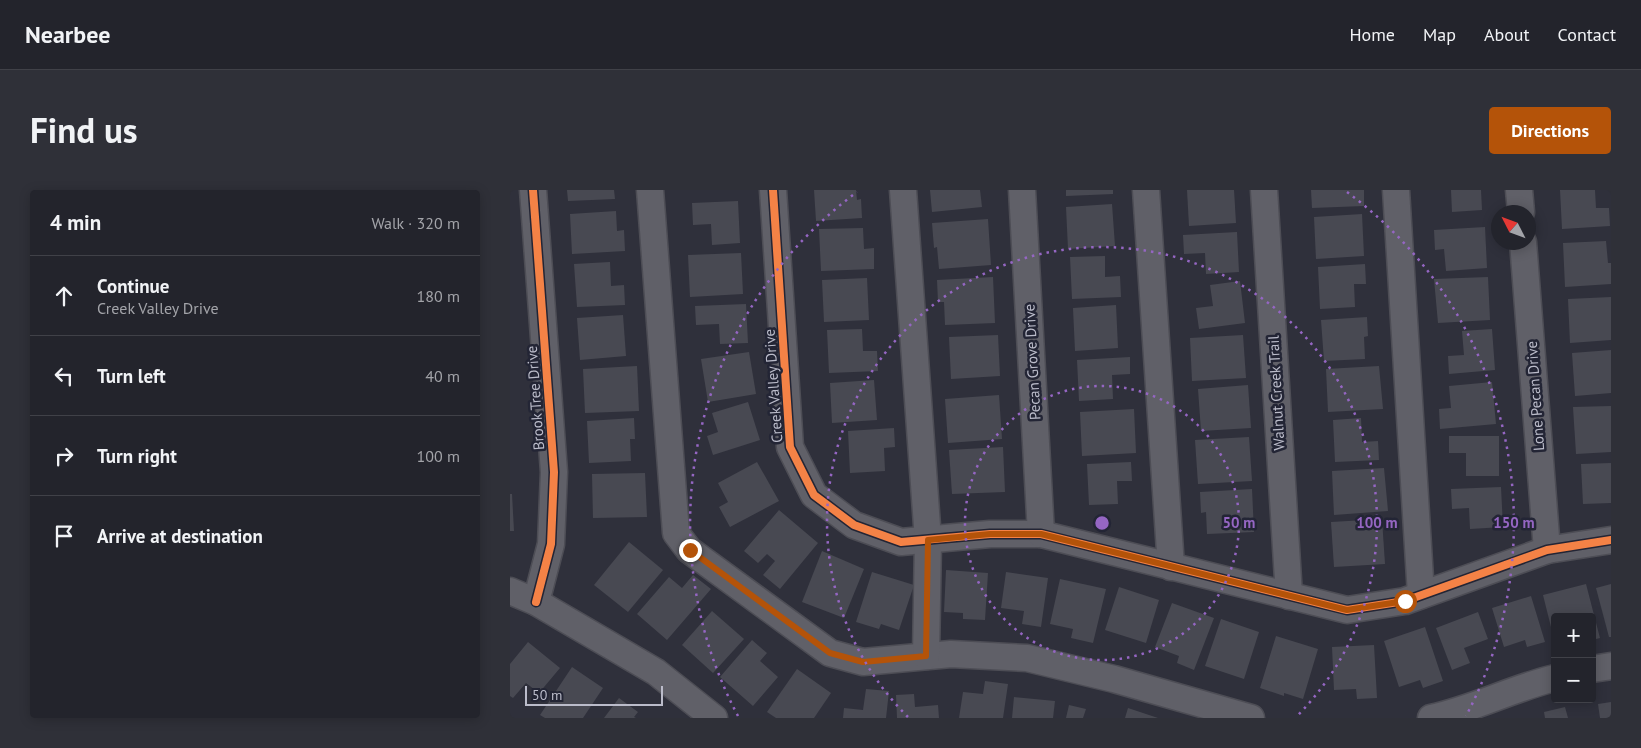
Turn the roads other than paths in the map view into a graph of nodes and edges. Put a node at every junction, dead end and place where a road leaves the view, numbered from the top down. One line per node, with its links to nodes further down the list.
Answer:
1 (533, 190): 20 (street, Brook Tree Drive)
2 (650, 190): 21 (street)
3 (773, 190): 13 (street, Creek Valley Drive)
4 (902, 190): 13 (street)
5 (1022, 190): 12 (street, Pecan Grove Drive)
6 (1146, 190): 16 (street)
7 (1264, 190): 19 (street, Walnut Creek Trail)
8 (1396, 190): 18 (street)
9 (1519, 190): 10 (street)
10 (1520, 205)
11 (1524, 250): 15 (street, Lone Pecan Drive)
12 (1041, 534): 13 (street, Creek Valley Drive); 16 (street, Creek Valley Drive)
13 (928, 540): 21 (street)
14 (1611, 540): 15 (street, Creek Valley Drive)
15 (1547, 550): 18 (street, Creek Valley Drive)
16 (1171, 566): 19 (street, Creek Valley Drive)
17 (510, 591): 20 (street)
18 (1421, 595): 19 (street, Creek Valley Drive)
19 (1289, 596)
20 (536, 602): 25 (street)
21 (926, 656): 26 (street)
22 (1611, 666): 23 (street)
23 (1596, 669)
24 (1551, 679): 27 (street)
25 (714, 718)
26 (1251, 718)
27 (1431, 718)

